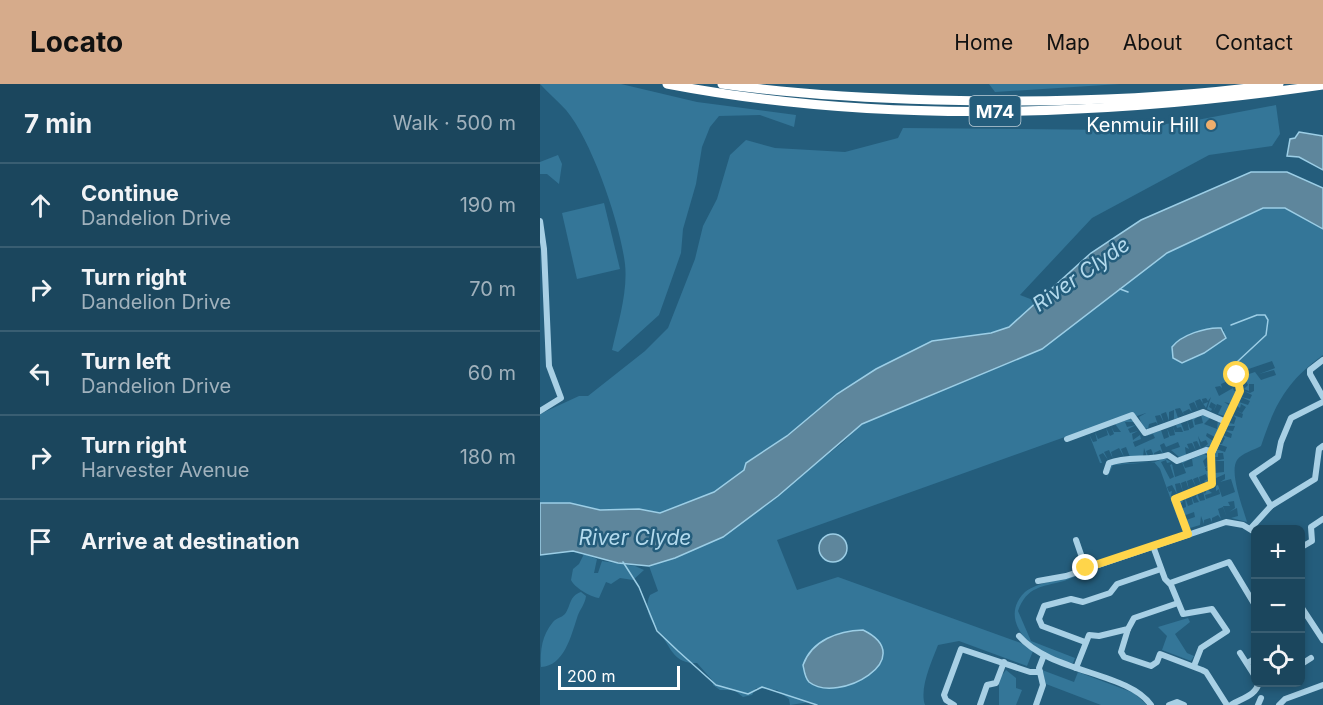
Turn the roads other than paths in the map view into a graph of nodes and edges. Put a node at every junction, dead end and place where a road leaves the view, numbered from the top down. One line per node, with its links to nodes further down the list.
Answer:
1 (667, 84): 4 (highway, M74)
2 (722, 84): 3 (highway, M74)
3 (1279, 84)
4 (1323, 85)
5 (540, 221): 6 (street)
6 (542, 249): 7 (street)
7 (543, 290): 8 (street)
8 (548, 355): 9 (street); 14 (street)
9 (540, 356)
10 (1323, 360): 12 (street)
11 (1245, 372): 15 (street)
12 (1323, 397)
13 (1323, 402): 20 (street)
14 (540, 411)
15 (1226, 422): 16 (street); 18 (street)
16 (1067, 439)
17 (1323, 446): 20 (street)
18 (1212, 451): 19 (street); 24 (street)
19 (1106, 472)
20 (1271, 506): 22 (street)
21 (1323, 519): 26 (street)
22 (1257, 525)
23 (1251, 529): 24 (street)
24 (1188, 534): 27 (street)
25 (1076, 540): 28 (street)
26 (1305, 545)
27 (1153, 546): 28 (street); 29 (street)
28 (1086, 568): 30 (street)
29 (1161, 569): 31 (street); 40 (street)
30 (1038, 580)
31 (1170, 583): 32 (street); 33 (street)
32 (1251, 597)
33 (1178, 603): 37 (street); 48 (street)
34 (1305, 611): 35 (street)
35 (1308, 615): 36 (street); 39 (street)
36 (1305, 617)
37 (1128, 629): 40 (street); 48 (street)
38 (1019, 636): 42 (street)
39 (1323, 640)
40 (1085, 642): 49 (street)
41 (1240, 653): 47 (street)
42 (1044, 655): 49 (street); 51 (street)
43 (1311, 658): 46 (street)
44 (1251, 661): 47 (street)
45 (1004, 662): 51 (street); 54 (street); 55 (street)
46 (1305, 662)
47 (1247, 663): 50 (street)
48 (1194, 666): 60 (street)
49 (1076, 668): 57 (street)
50 (1251, 670)
51 (1040, 672): 56 (street)
52 (1323, 685): 61 (street)
53 (1255, 687): 60 (street)
54 (954, 705)
55 (980, 705)
56 (1036, 705)
57 (1151, 705)
58 (1169, 705): 59 (street)
59 (1184, 705)
60 (1229, 705)
61 (1279, 705)

